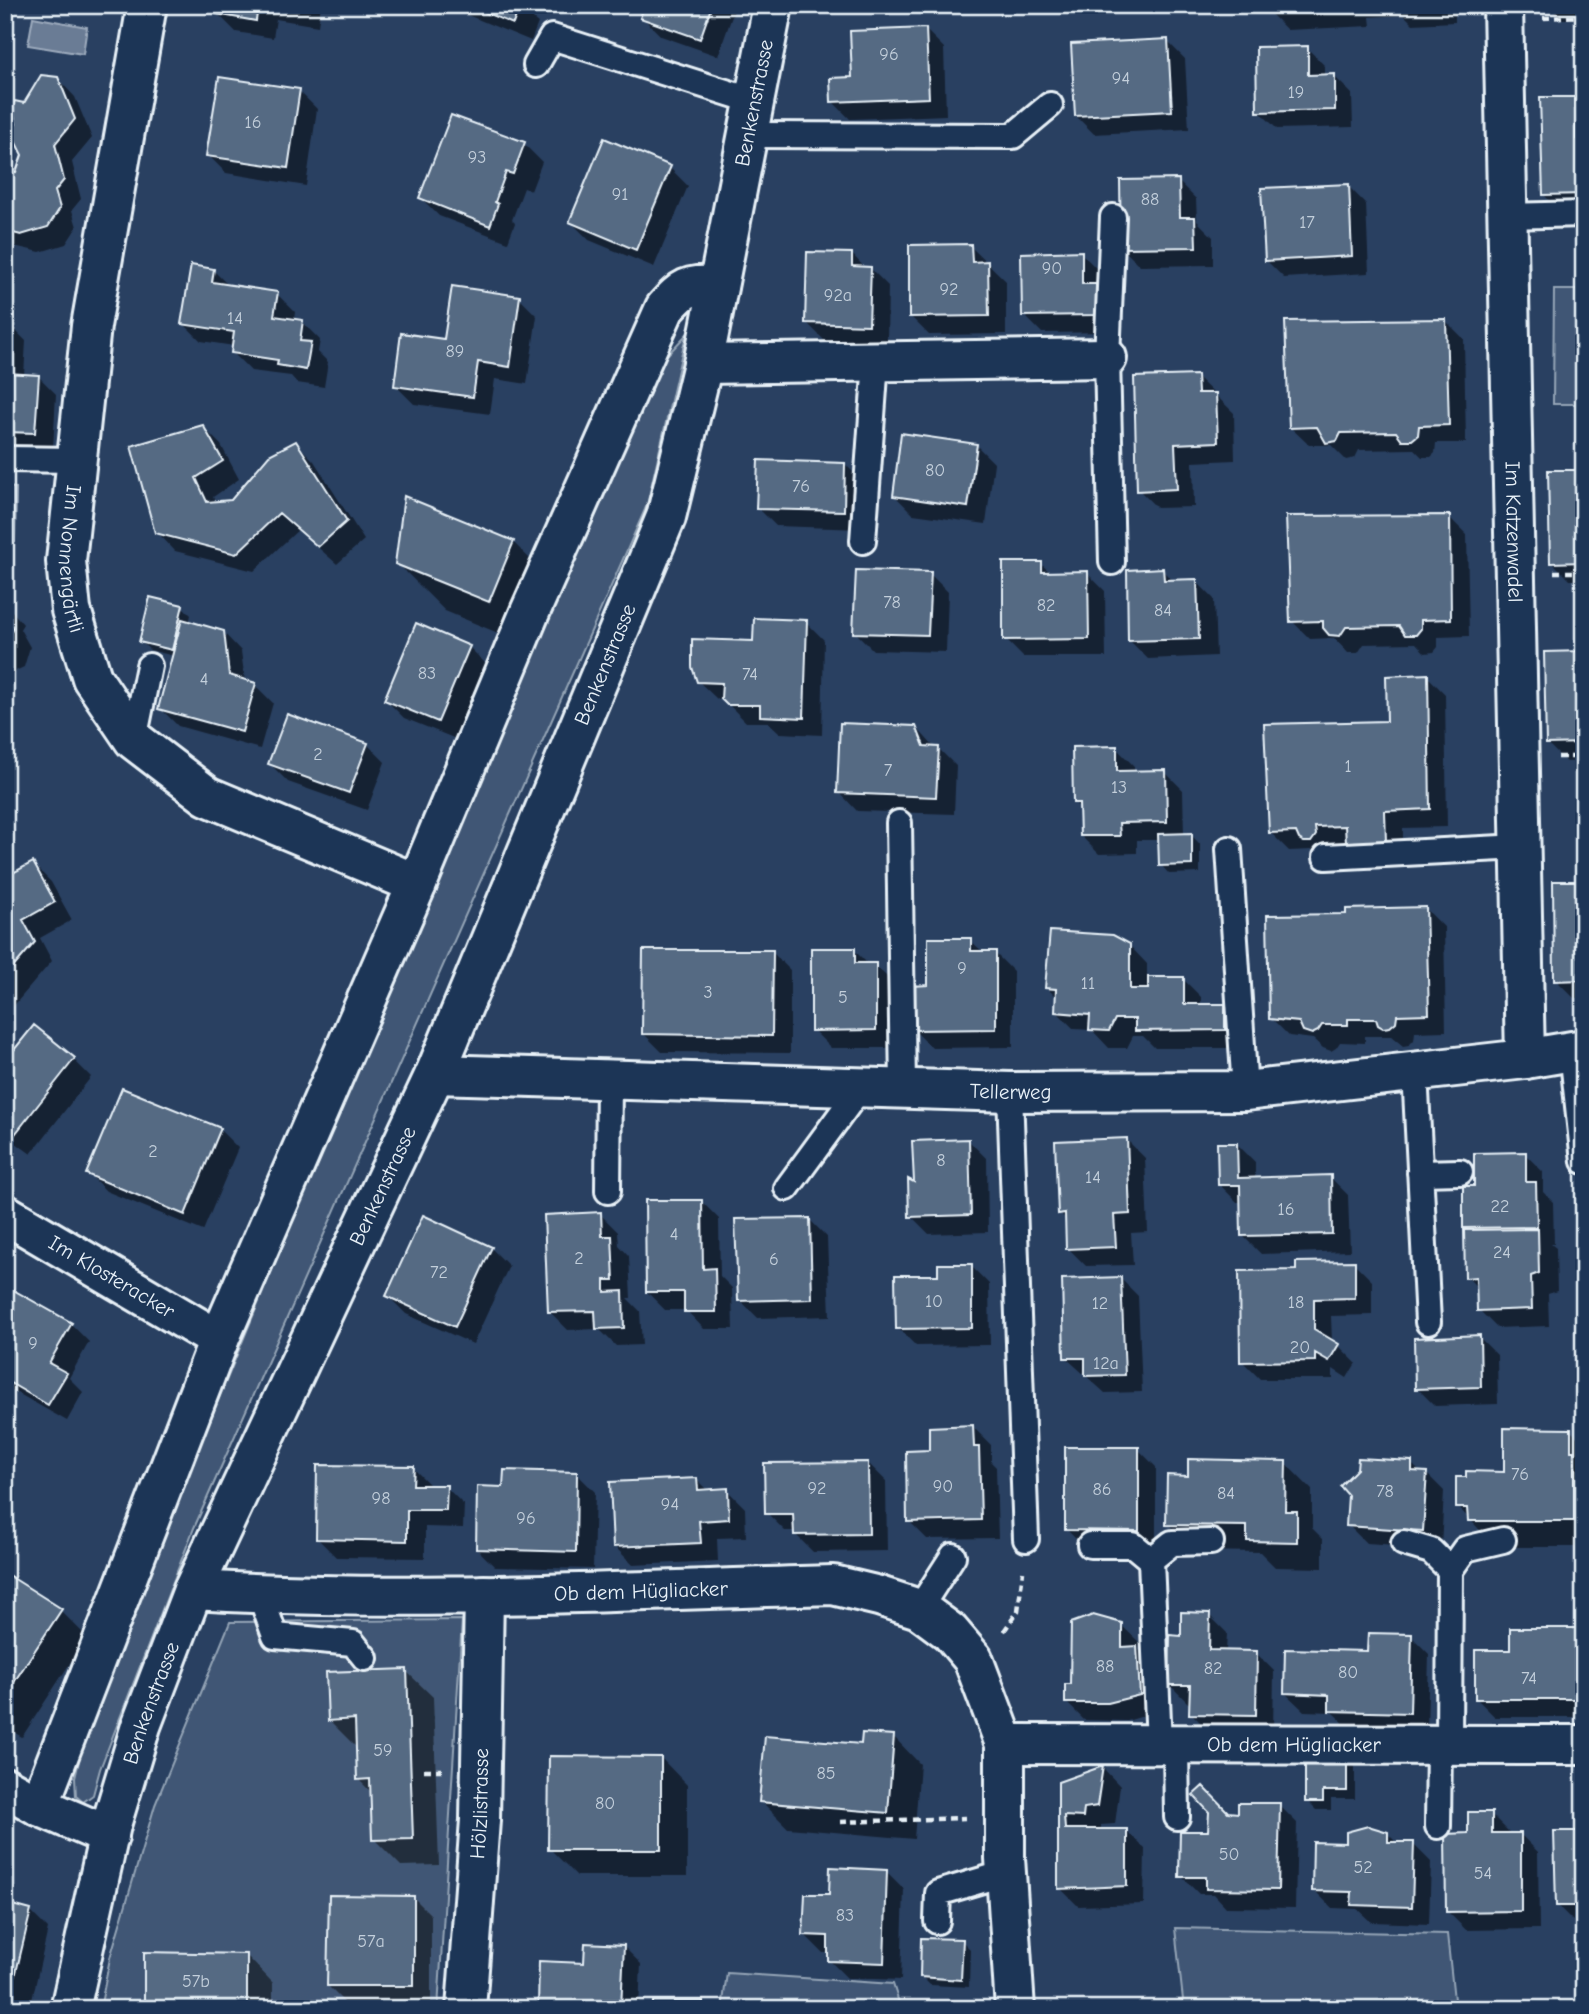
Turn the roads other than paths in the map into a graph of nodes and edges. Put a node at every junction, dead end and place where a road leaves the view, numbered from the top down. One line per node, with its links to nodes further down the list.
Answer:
1 (147, 5): 15 (street, Im Nonnengärtli)
2 (773, 5): 6 (street, Benkenstrasse)
3 (1503, 5): 9 (street, Im Katzenwadel)
4 (536, 65): 6 (lane)
5 (1051, 105): 6 (lane)
6 (751, 118): 10 (street, Benkenstrasse)
7 (1584, 214): 9 (lane)
8 (1113, 216): 11 (lane)
9 (1508, 216): 21 (street, Im Katzenwadel)
10 (718, 285): 13 (street, Benkenstrasse); 24 (street)
11 (1107, 358): 12 (street); 17 (lane)
12 (876, 361): 13 (street); 16 (lane)
13 (703, 364): 28 (street, Benkenstrasse)
14 (5, 459): 15 (lane)
15 (77, 460): 19 (street, Im Nonnengärtli)
16 (863, 541)
17 (1112, 562)
18 (149, 666): 19 (lane)
19 (134, 740): 24 (street, Im Nonnengärtli)
20 (899, 822): 31 (lane)
21 (1521, 847): 23 (lane); 26 (street, Im Katzenwadel)
22 (1229, 849): 32 (lane)
23 (1326, 857)
24 (417, 884): 41 (street)
25 (1578, 1050): 26 (street, Tellerweg); 34 (lane)
26 (1525, 1059): 27 (street, Tellerweg)
27 (1415, 1072): 32 (street, Tellerweg); 36 (lane)
28 (435, 1074): 29 (street, Tellerweg); 50 (street, Benkenstrasse)
29 (609, 1079): 30 (street, Tellerweg); 38 (lane)
30 (861, 1087): 31 (street, Tellerweg); 37 (lane)
31 (903, 1088): 33 (street, Tellerweg)
32 (1245, 1091): 33 (street, Tellerweg)
33 (1010, 1092): 42 (lane)
34 (1584, 1161)
35 (1460, 1172): 36 (lane)
36 (1420, 1173): 40 (lane)
37 (787, 1188)
38 (608, 1191)
39 (5, 1214): 41 (street, Im Klosteracker)
40 (1427, 1322)
41 (219, 1340): 60 (street)
42 (1026, 1539)
43 (1503, 1540): 49 (lane)
44 (1211, 1542): 48 (lane)
45 (1404, 1543): 49 (lane)
46 (1090, 1545): 48 (lane)
47 (953, 1556): 53 (lane)
48 (1151, 1560): 56 (lane)
49 (1450, 1570): 57 (lane)
50 (193, 1590): 51 (street, Ob dem Hügliacker); 63 (street, Benkenstrasse)
51 (260, 1594): 52 (street, Ob dem Hügliacker); 54 (lane)
52 (484, 1595): 53 (street, Ob dem Hügliacker); 67 (street, Hölzlistrasse)
53 (919, 1609): 55 (street, Ob dem Hügliacker)
54 (365, 1658)
55 (1004, 1744): 56 (street, Ob dem Hügliacker); 64 (street, Ob dem Hügliacker)
56 (1168, 1744): 57 (street, Ob dem Hügliacker); 61 (lane)
57 (1444, 1745): 58 (street, Ob dem Hügliacker); 62 (lane)
58 (1584, 1745)
59 (5, 1787): 60 (street)
60 (39, 1806): 63 (street)
61 (1177, 1817)
62 (1438, 1826)
63 (109, 1836): 66 (street, Benkenstrasse)
64 (1006, 1873): 65 (lane); 68 (street, Ob dem Hügliacker)
65 (937, 1921)
66 (70, 2009)
67 (466, 2009)
68 (1015, 2009)

